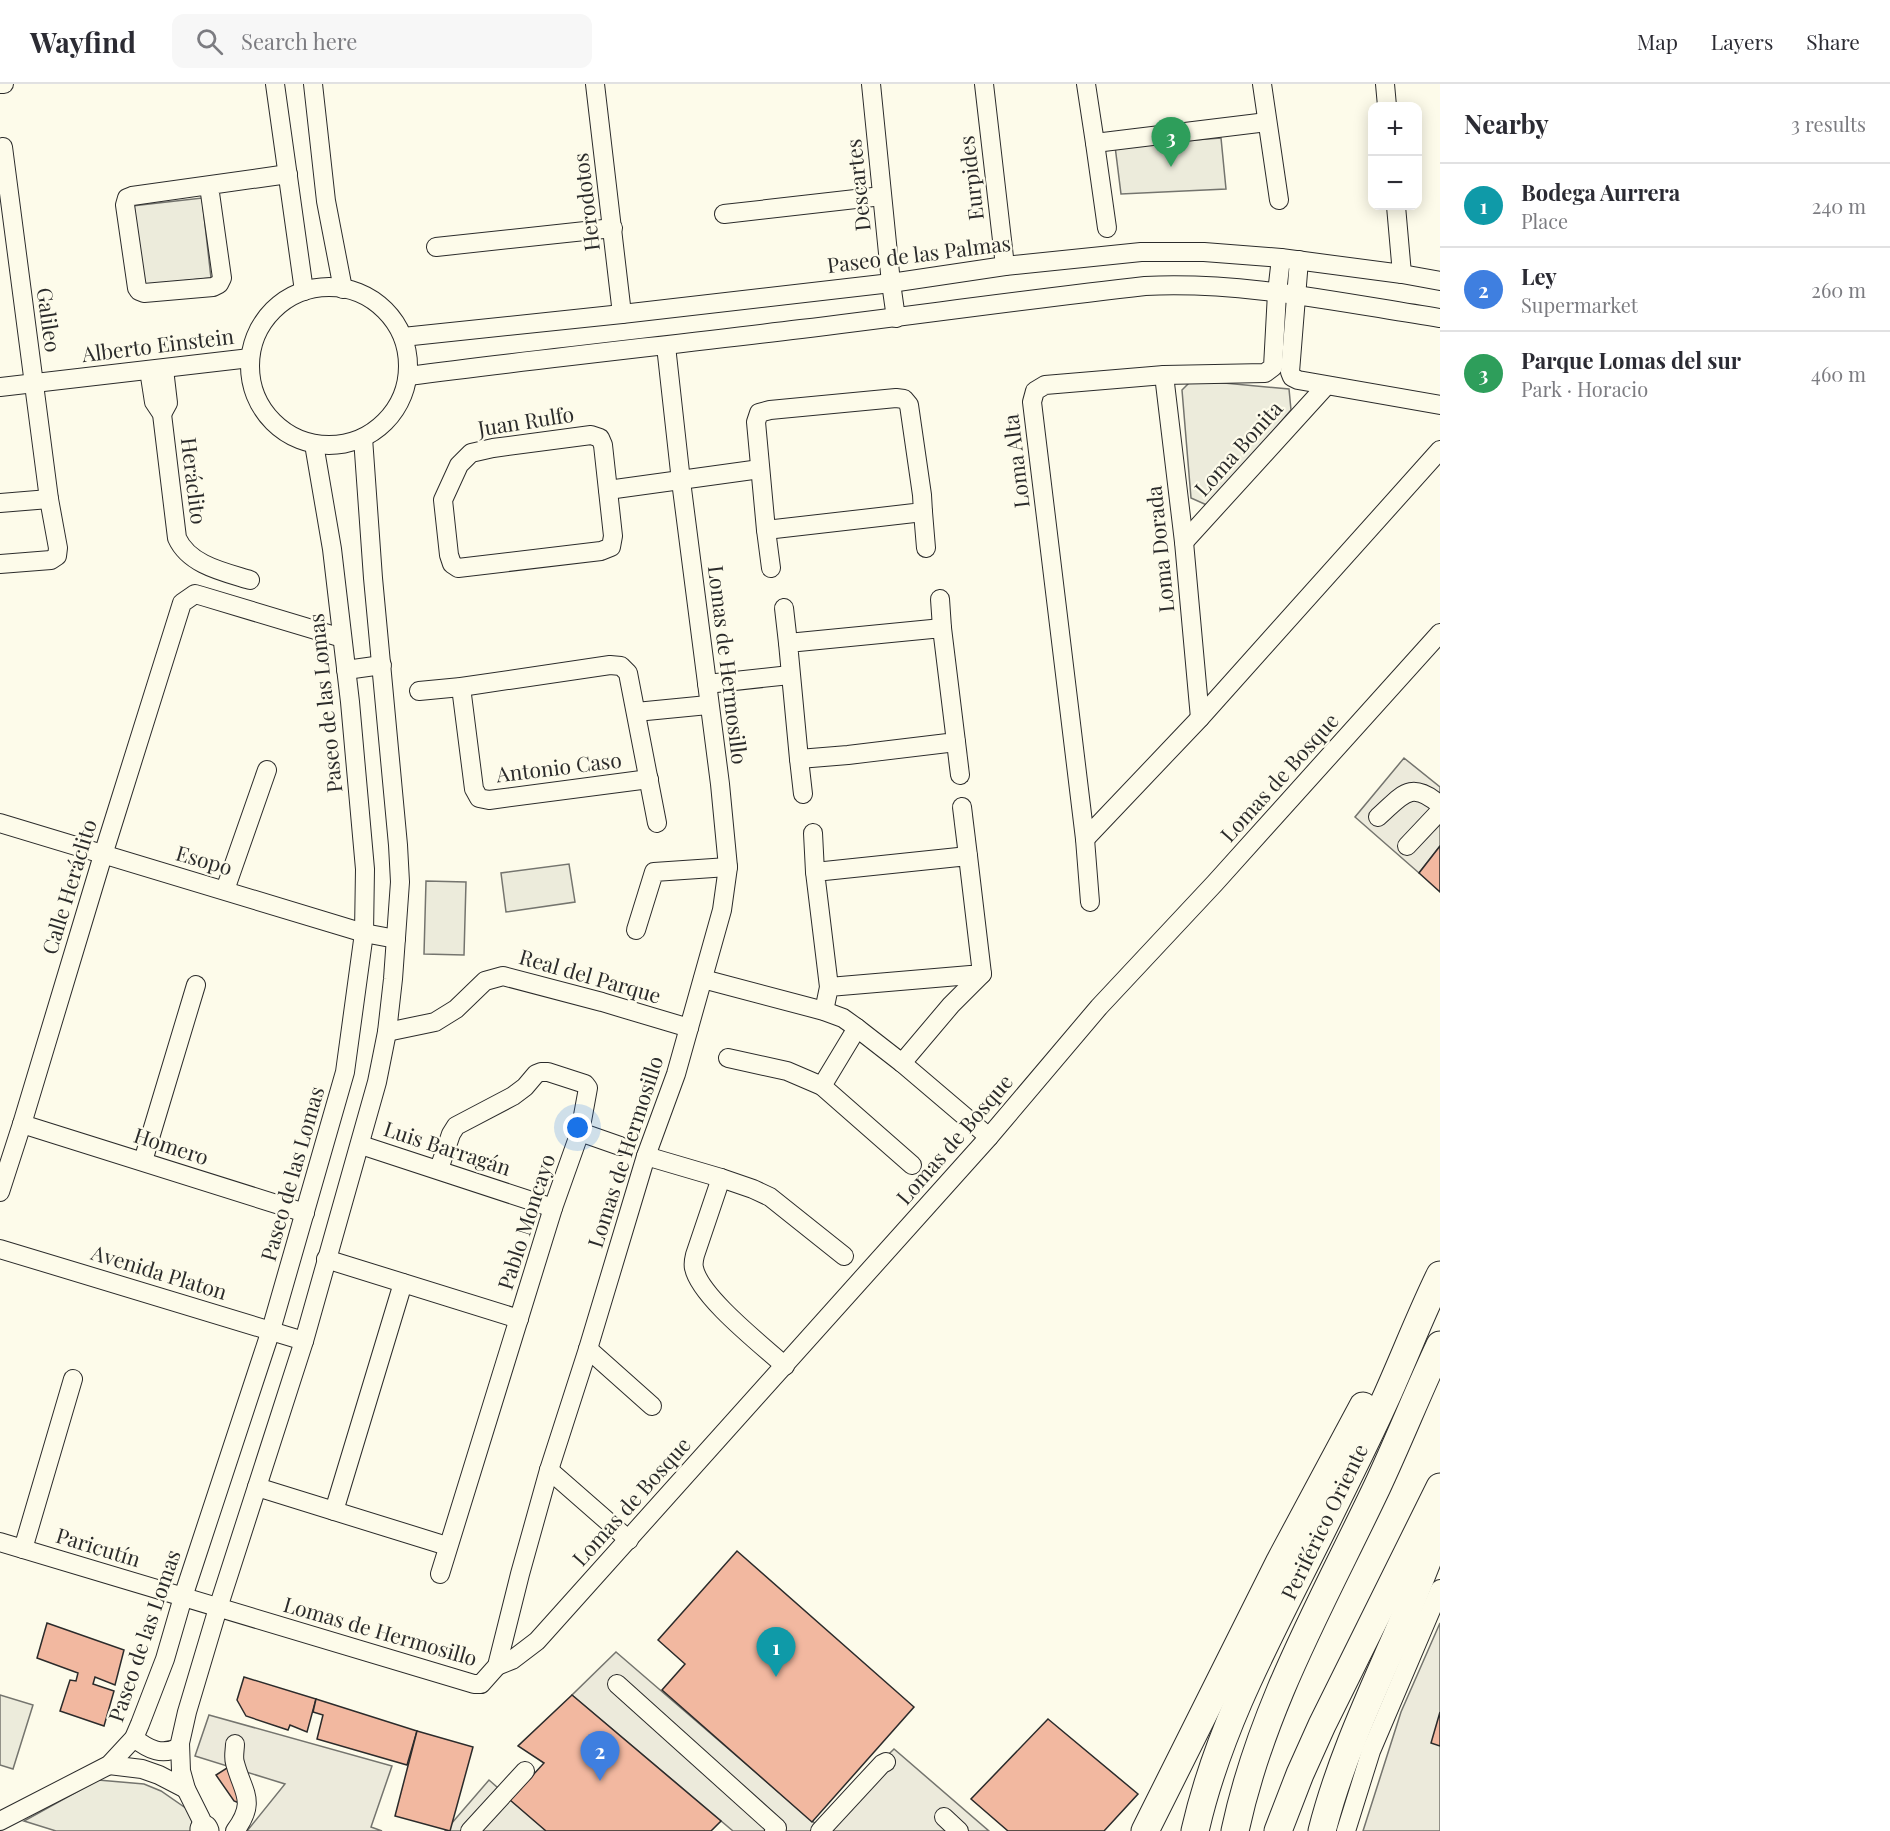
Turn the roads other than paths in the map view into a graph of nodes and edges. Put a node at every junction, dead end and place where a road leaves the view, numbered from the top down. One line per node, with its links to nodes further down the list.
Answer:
1 (275, 84): 13 (street)
2 (313, 84): 28 (street)
3 (595, 84): 20 (street, Herodotos)
4 (872, 84): 15 (street, Descartes)
5 (984, 84): 24 (street, Eurpides)
6 (1086, 84): 11 (street)
7 (1262, 84): 10 (street)
8 (1385, 84): 9 (street)
9 (1387, 102)
10 (1267, 122): 11 (street); 16 (street)
11 (1095, 143): 21 (street)
12 (3, 147): 17 (street, Galileo)
13 (288, 174): 14 (street); 29 (street)
14 (209, 186): 14 (street)
15 (882, 196): 19 (street); 27 (street, Descartes)
16 (1279, 200)
17 (5, 202): 41 (street, Galileo)
18 (1396, 210): 25 (street)
19 (724, 214)
20 (613, 228): 22 (street); 32 (street, Herodotos)
21 (1107, 228)
22 (436, 247)
23 (1290, 259): 24 (street, Paseo de las Palmas); 25 (street, Paseo de las Palmas); 30 (street, Loma Alta); 31 (street)
24 (1005, 266): 27 (street, Paseo de las Palmas)
25 (1402, 274): 26 (street, Paseo de las Palmas)
26 (1440, 281)
27 (891, 283): 32 (street, Paseo de las Palmas); 33 (street, Descartes)
28 (343, 289): 29 (street); 35 (street)
29 (304, 291): 37 (street)
30 (1277, 293): 31 (street); 33 (street); 39 (street, Loma Alta)
31 (1296, 296): 34 (street); 42 (street)
32 (622, 314): 35 (street, Paseo de las Palmas)
33 (896, 318): 36 (street)
34 (1440, 318)
35 (403, 337): 40 (street)
36 (666, 346): 40 (street); 49 (street, Lomas de Hermosillo)
37 (250, 358): 38 (street, Alberto Einstein); 46 (street)
38 (156, 369): 41 (street, Alberto Einstein); 59 (street, Heráclito)
39 (1164, 375): 55 (street, Loma Dorada); 88 (street, Loma Alta)
40 (408, 376): 45 (street)
41 (34, 383): 43 (street, Alberto Einstein); 51 (street, Galileo)
42 (1326, 386): 44 (street); 55 (street, Loma Bonita)
43 (0, 387)
44 (1440, 405)
45 (363, 438): 46 (street); 66 (street)
46 (314, 444): 64 (street, Paseo de las Lomas)
47 (1440, 450): 74 (street)
48 (760, 469): 49 (street); 53 (street); 54 (street)
49 (681, 481): 50 (street); 69 (street, Lomas de Hermosillo)
50 (608, 490): 50 (street, Juan Rulfo)
51 (49, 499): 52 (street); 57 (street, Galileo)
52 (0, 503)
53 (923, 512): 54 (street); 56 (street)
54 (766, 530): 58 (street)
55 (1184, 542): 74 (street, Loma Dorada)
56 (926, 548)
57 (0, 564)
58 (771, 568)
59 (250, 580)
60 (940, 598): 62 (street)
61 (784, 608): 65 (street)
62 (942, 628): 65 (street); 75 (street)
63 (1440, 633): 112 (street, Lomas de Bosque)
64 (342, 638): 67 (street, Paseo de las Lomas); 90 (street, Calle Heráclito)
65 (788, 642): 68 (street)
66 (382, 665): 67 (street); 98 (street)
67 (346, 670): 97 (street, Paseo de las Lomas)
68 (790, 675): 69 (street); 76 (street)
69 (707, 684): 72 (street, Lomas de Hermosillo)
70 (461, 687): 71 (street, Antonio Caso); 73 (street, Antonio Caso); 79 (street, Antonio Caso)
71 (419, 691)
72 (708, 705): 73 (street); 92 (street, Lomas de Hermosillo)
73 (636, 712): 79 (street, Antonio Caso)
74 (1200, 717): 88 (street)
75 (956, 742): 76 (street); 78 (street)
76 (799, 759): 80 (street)
77 (267, 770): 94 (street)
78 (960, 775)
79 (649, 779): 86 (street, Antonio Caso)
80 (803, 794)
81 (1440, 805): 84 (street)
82 (962, 807): 91 (street)
83 (1440, 811): 89 (street)
84 (1378, 817)
85 (0, 823): 90 (street, Esopo)
86 (657, 823)
87 (813, 833): 93 (street)
88 (1085, 839): 95 (street, Loma Alta)
89 (1407, 846)
90 (103, 855): 94 (street, Esopo); 110 (street, Calle Heráclito)
91 (968, 856): 93 (street); 99 (street)
92 (728, 867): 96 (street); 100 (street, Lomas de Hermosillo)
93 (815, 872): 102 (street)
94 (225, 890): 97 (street, Esopo)
95 (1090, 902)
96 (636, 930)
97 (364, 933): 98 (street, Esopo); 122 (street, Paseo de las Lomas)
98 (396, 939): 106 (street)
99 (982, 974): 102 (street); 108 (street)
100 (703, 978): 103 (street); 104 (street, Lomas de Hermosillo)
101 (196, 985): 116 (street)
102 (829, 987): 103 (street)
103 (824, 1011): 105 (street)
104 (689, 1028): 106 (street, Real del Parque); 115 (street, Lomas de Hermosillo)
105 (857, 1028): 108 (street); 109 (street)
106 (387, 1032): 113 (street)
107 (728, 1058): 109 (street)
108 (902, 1063): 112 (street)
109 (822, 1086): 117 (street)
110 (22, 1124): 116 (street, Homero); 120 (street, Calle Heráclito)
111 (580, 1132): 114 (street); 118 (street, Pablo Moncayo); 121 (street, Pablo Moncayo)
112 (989, 1137): 134 (street, Lomas de Bosque)
113 (361, 1145): 118 (street, Luis Barragán); 125 (street)
114 (620, 1146)
115 (646, 1156): 119 (street); 133 (street, Lomas de Hermosillo)
116 (142, 1161): 122 (street, Homero)
117 (912, 1165)
118 (439, 1169): 121 (street, Luis Barragán)
119 (721, 1178): 124 (street); 134 (street)
120 (0, 1192)
121 (553, 1208): 129 (street, Pablo Moncayo)
122 (305, 1213): 130 (street, Paseo de las Lomas)
123 (0, 1249): 130 (street, Avenida Platon)
124 (844, 1256)
125 (326, 1259): 127 (street, Pablo Moncayo); 131 (street)
126 (1440, 1275): 128 (highway, Periférico Oriente)
127 (403, 1283): 129 (street, Pablo Moncayo); 140 (street)
128 (1422, 1311): 167 (highway); 168 (highway, Periférico Oriente)
129 (519, 1319): 144 (street, Pablo Moncayo)
130 (271, 1330): 131 (street, Avenida Platon); 148 (street, Paseo de las Lomas)
131 (304, 1341): 138 (street)
132 (1440, 1346): 169 (highway)
133 (588, 1349): 136 (street); 137 (street, Lomas de Hermosillo)
134 (785, 1366): 142 (street, Lomas de Bosque)
135 (73, 1378): 145 (street)
136 (652, 1406)
137 (549, 1470): 142 (street); 150 (street, Lomas de Hermosillo)
138 (258, 1487): 140 (street); 149 (street)
139 (1440, 1487): 170 (highway)
140 (334, 1511): 144 (street)
141 (1440, 1528): 171 (highway)
142 (629, 1540): 150 (street, Lomas de Bosque)
143 (0, 1542): 145 (street, Paricutín)
144 (447, 1546): 146 (street, Pablo Moncayo)
145 (23, 1549): 148 (street, Paricutín)
146 (440, 1574)
147 (1440, 1589): 172 (street)
148 (183, 1597): 149 (street, Paricutín); 152 (street, Paseo de las Lomas)
149 (218, 1608): 150 (street, Lomas de Hermosillo); 154 (street)
150 (497, 1666)
151 (617, 1684): 162 (street)
152 (134, 1738): 154 (street); 156 (street, Paseo de las Lomas)
153 (235, 1744): 163 (street)
154 (180, 1747): 158 (street)
155 (886, 1762): 165 (street)
156 (108, 1765): 158 (street); 160 (street, Paseo de las Lomas)
157 (525, 1771): 164 (street)
158 (186, 1789): 161 (street)
159 (944, 1817): 166 (street)
160 (0, 1821)
161 (204, 1830)
162 (777, 1830)
163 (235, 1831)
164 (470, 1831)
165 (820, 1831)
166 (959, 1831)
167 (1145, 1831)
168 (1195, 1831)
169 (1235, 1831)
170 (1278, 1831)
171 (1322, 1831)
172 (1346, 1831)

